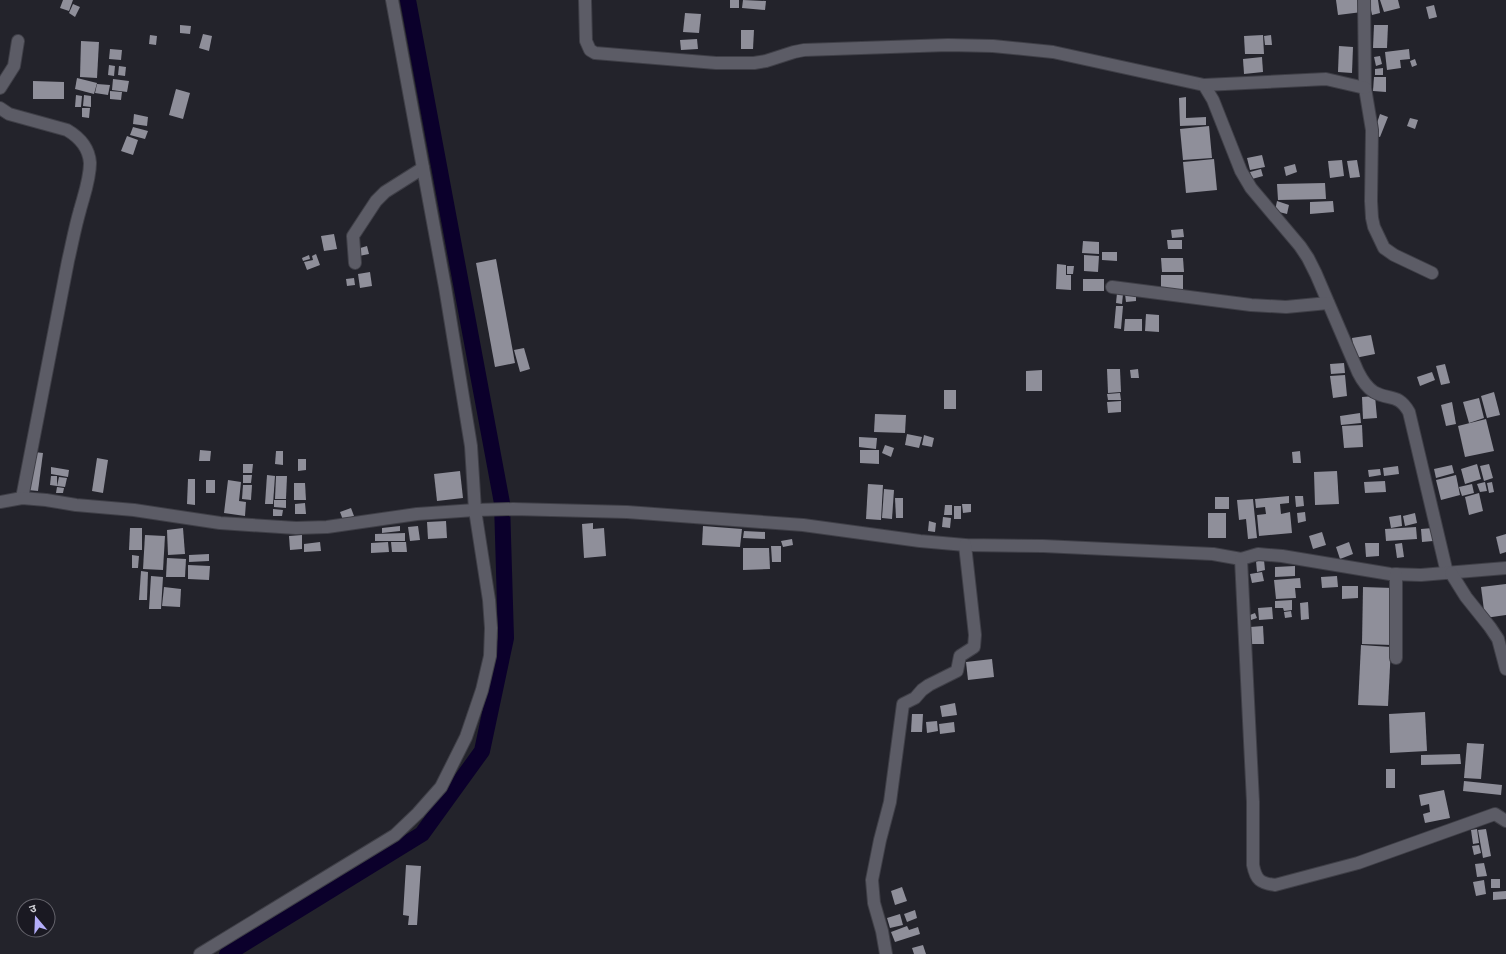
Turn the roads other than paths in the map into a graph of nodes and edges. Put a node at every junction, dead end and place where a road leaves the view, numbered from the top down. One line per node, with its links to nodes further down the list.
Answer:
1 (392, 0): 9 (street)
2 (585, 0): 5 (street)
3 (1364, 0): 7 (street)
4 (18, 41): 6 (street)
5 (1204, 85): 7 (street); 13 (street)
6 (0, 88)
7 (1365, 88): 11 (street)
8 (0, 108): 14 (street)
9 (423, 168): 10 (street); 16 (street)
10 (355, 263)
11 (1432, 273)
12 (1112, 287): 13 (street)
13 (1328, 303): 20 (street)
14 (22, 498): 15 (street); 16 (street)
15 (0, 502)
16 (475, 510): 17 (street); 25 (street)
17 (965, 545): 18 (street); 26 (street)
18 (1241, 559): 21 (street); 24 (street)
19 (1506, 568): 20 (street)
20 (1449, 573): 21 (street); 23 (street)
21 (1396, 574): 22 (street)
22 (1396, 658)
23 (1506, 668)
24 (1506, 821)
25 (200, 954)
26 (886, 954)

